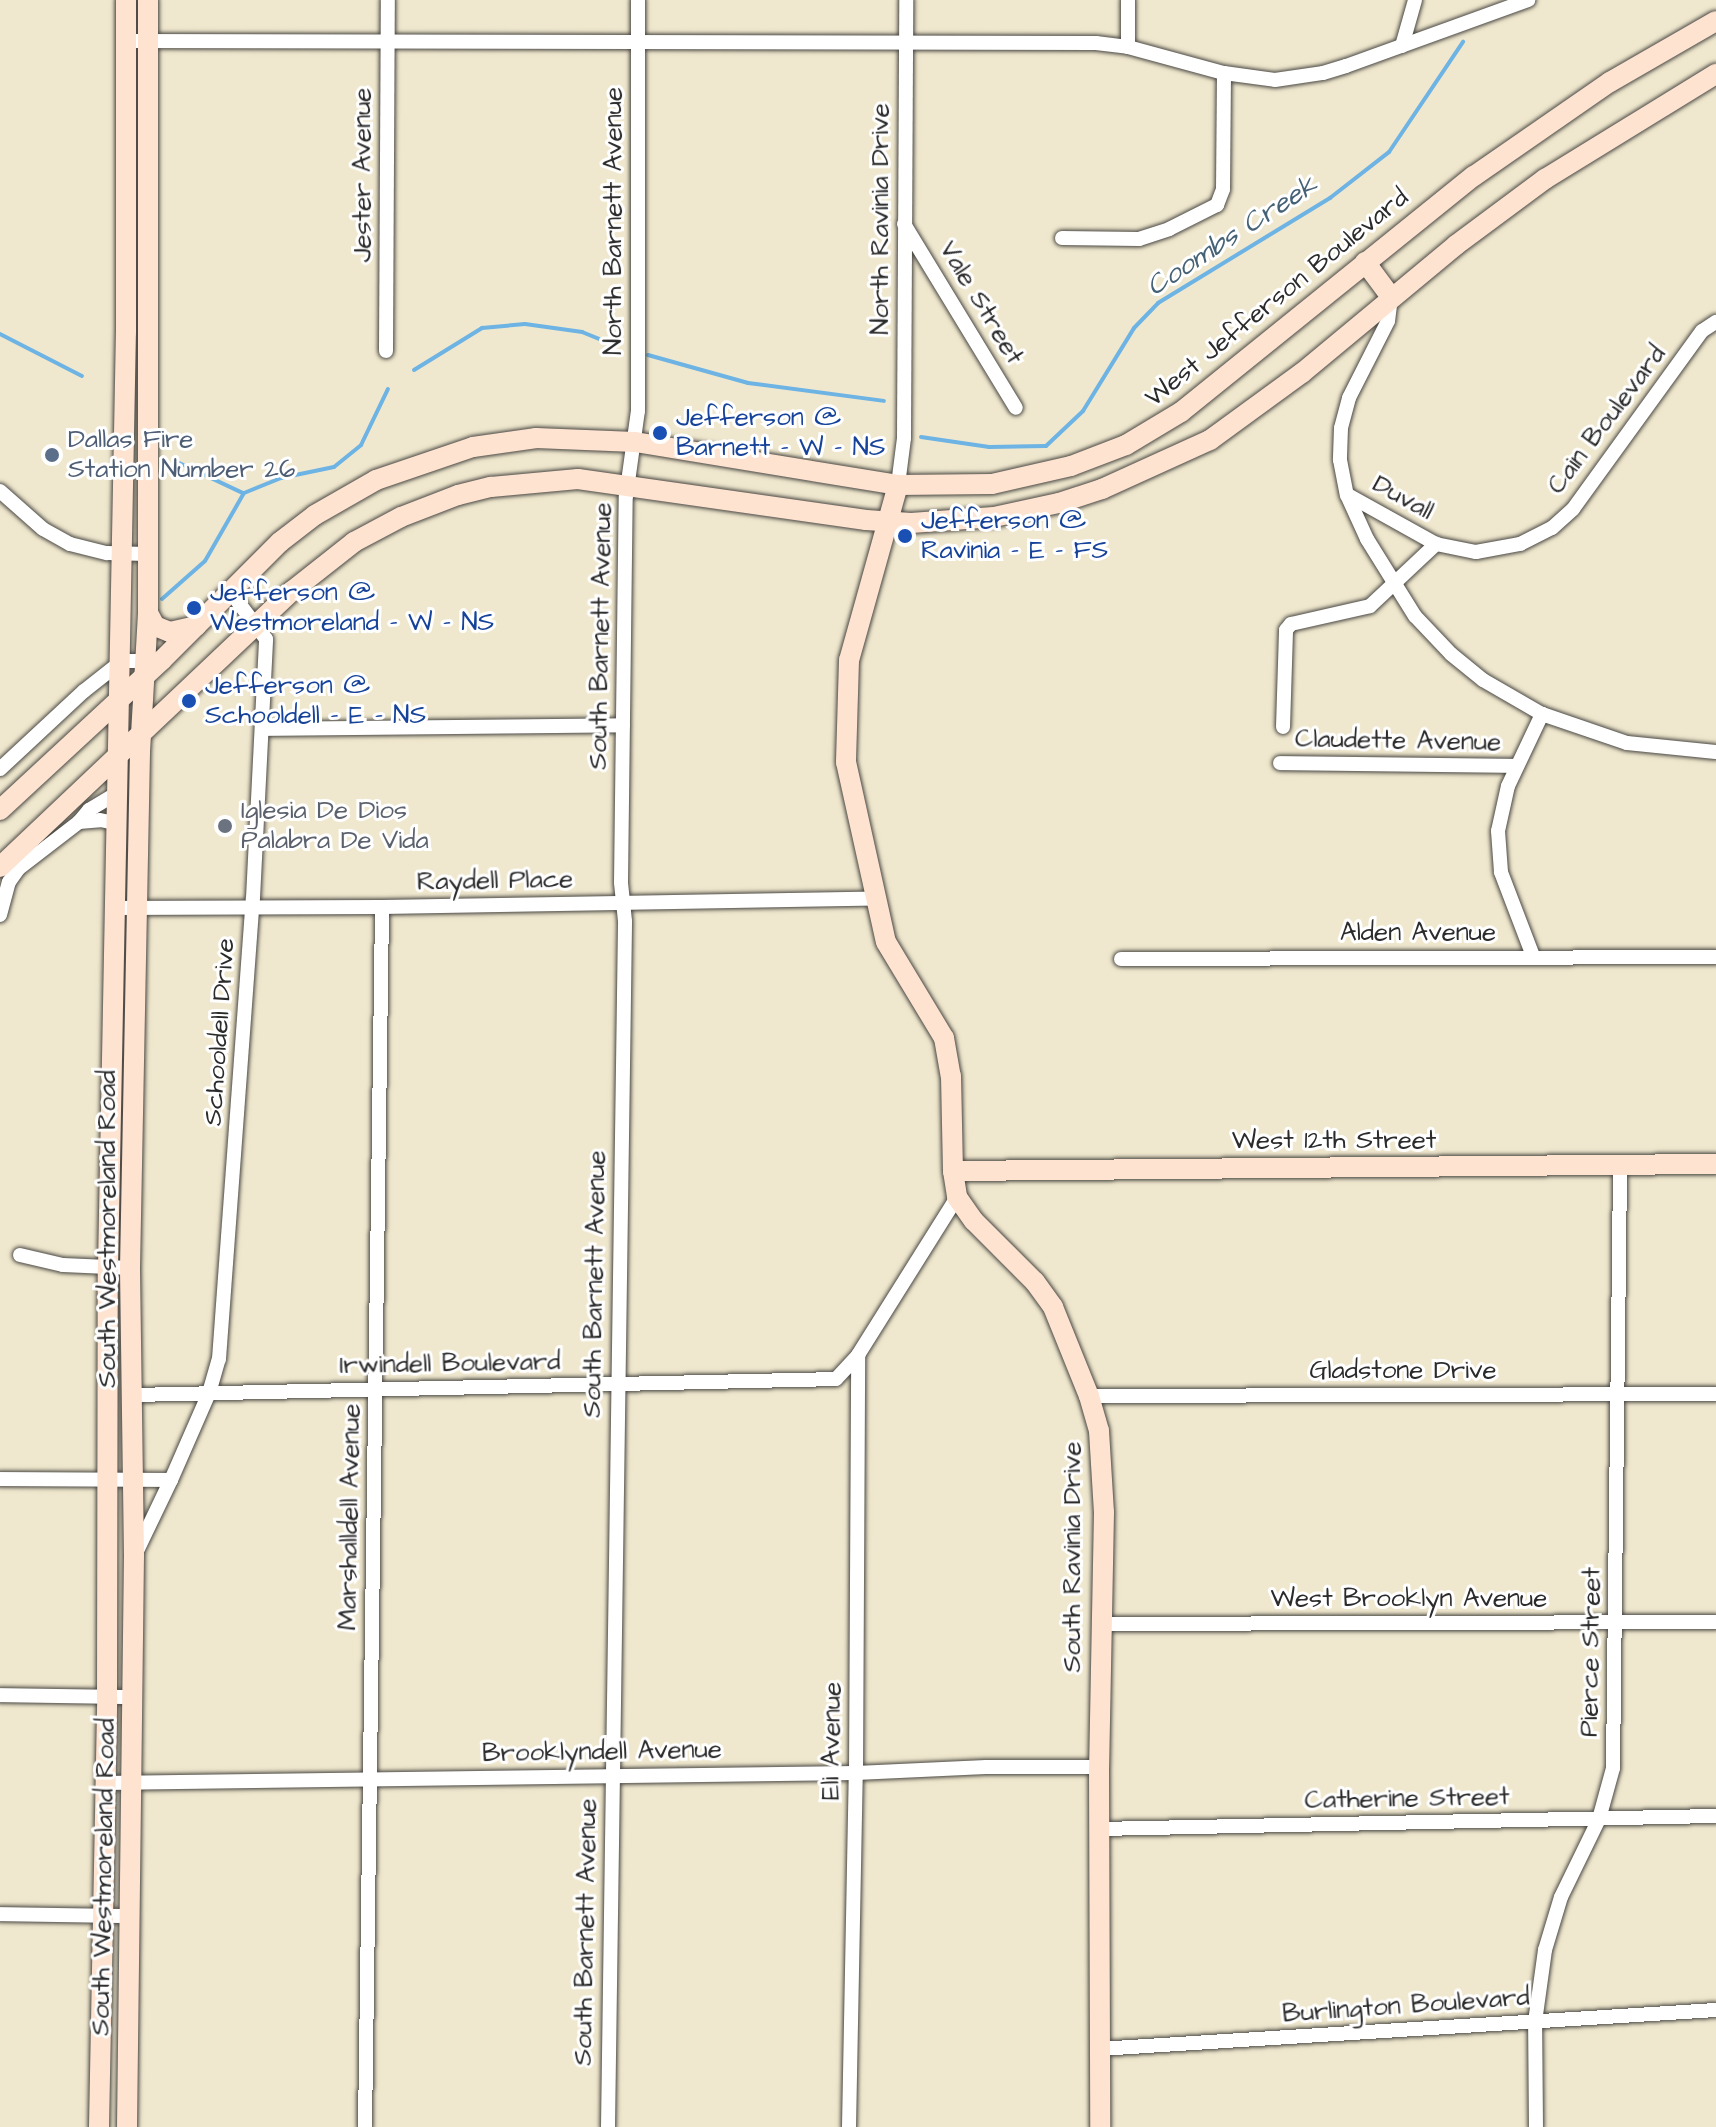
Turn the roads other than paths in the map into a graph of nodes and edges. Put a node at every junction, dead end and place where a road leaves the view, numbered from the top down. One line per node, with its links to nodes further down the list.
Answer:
1 (126, 0): 10 (main road)
2 (148, 0): 11 (main road)
3 (388, 0): 12 (street, Jester Avenue)
4 (638, 0): 13 (street, North Barnett Avenue)
5 (906, 0): 14 (street, North Ravinia Drive)
6 (1128, 0): 16 (street)
7 (1415, 0): 15 (street)
8 (1528, 0): 15 (street)
9 (1716, 21): 21 (main road, West Jefferson Boulevard)
10 (125, 41): 11 (street); 24 (main road)
11 (147, 41): 12 (street); 24 (main road)
12 (387, 41): 13 (street); 25 (street, Jester Avenue)
13 (638, 41): 14 (street); 28 (street, North Barnett Avenue)
14 (906, 43): 16 (street); 19 (street, North Ravinia Drive)
15 (1402, 46): 17 (street)
16 (1128, 47): 17 (street)
17 (1224, 73): 20 (street)
18 (1716, 74): 22 (main road)
19 (904, 224): 26 (street, Vale Street); 27 (street, North Ravinia Drive)
20 (1062, 238)
21 (1365, 262): 22 (main road); 30 (main road, West Jefferson Boulevard)
22 (1391, 297): 32 (street); 33 (main road)
23 (1716, 322): 34 (street, Cain Boulevard)
24 (136, 332): 35 (main road, South Westmoreland Road); 36 (main road, South Westmoreland Road)
25 (386, 351)
26 (1016, 408)
27 (904, 438): 30 (street, South Ravinia Drive)
28 (635, 442): 29 (street, South Barnett Avenue); 30 (main road, West Jefferson Boulevard); 38 (main road, West Jefferson Boulevard)
29 (628, 484): 33 (main road); 40 (main road); 46 (street, South Barnett Avenue)
30 (898, 485): 33 (main road, South Ravinia Drive)
31 (0, 491): 35 (street)
32 (1347, 495): 34 (street, Duvall); 37 (street)
33 (887, 522): 60 (main road, South Ravinia Drive)
34 (1436, 544): 37 (street, Claudette Avenue)
35 (119, 554): 36 (street); 42 (main road, South Westmoreland Road)
36 (147, 554): 39 (main road, South Westmoreland Road)
37 (1394, 585): 45 (street); 47 (street, Claudette Avenue)
38 (229, 590): 40 (street, Schooldell Drive); 41 (main road, West Jefferson Boulevard)
39 (148, 613): 41 (main road); 43 (main road, South Westmoreland Road)
40 (257, 624): 48 (street, Schooldell Drive); 49 (main road)
41 (196, 626): 43 (main road, West Jefferson Boulevard)
42 (122, 661): 43 (street); 44 (main road, South Westmoreland Road); 54 (street)
43 (144, 669): 44 (main road, West Jefferson Boulevard); 49 (main road, South Westmoreland Road)
44 (121, 696): 50 (main road, South Westmoreland Road); 56 (main road, West Jefferson Boulevard)
45 (1542, 714): 51 (street); 53 (street)
46 (623, 725): 48 (street); 61 (street, South Barnett Avenue)
47 (1283, 727)
48 (262, 729): 65 (street, Schooldell Drive)
49 (141, 732): 50 (main road); 64 (main road, South Westmoreland Road)
50 (119, 752): 55 (main road, South Westmoreland Road); 59 (main road)
51 (1716, 752)
52 (1280, 763): 53 (street, Claudette Avenue)
53 (1516, 766): 67 (street)
54 (0, 769)
55 (117, 793): 57 (street); 58 (main road, South Westmoreland Road)
56 (0, 810)
57 (79, 822): 58 (street); 66 (street)
58 (116, 823): 63 (main road, South Westmoreland Road)
59 (0, 867)
60 (876, 898): 61 (street, Raydell Place); 72 (main road, South Ravinia Drive)
61 (623, 903): 62 (street, Raydell Place); 78 (street, South Barnett Avenue)
62 (382, 907): 65 (street, Raydell Place); 79 (street, Marshalldell Avenue)
63 (114, 908): 64 (street, Raydell Place); 75 (main road, South Westmoreland Road)
64 (138, 908): 65 (street, Raydell Place); 76 (main road, South Westmoreland Road)
65 (252, 908): 80 (street, Schooldell Drive)
66 (0, 915)
67 (1533, 956): 68 (street, Alden Avenue); 69 (street, Alden Avenue)
68 (1716, 957)
69 (1121, 959)
70 (1716, 1164): 71 (main road, West 12th Street)
71 (1620, 1165): 72 (main road, West 12th Street); 81 (street, Pierce Street)
72 (953, 1171): 73 (main road, South Ravinia Drive)
73 (957, 1197): 77 (street, Irwindell Boulevard); 84 (main road, South Ravinia Drive)
74 (20, 1255): 75 (street)
75 (108, 1267): 76 (street); 86 (main road, South Westmoreland Road)
76 (130, 1268): 83 (main road, South Westmoreland Road)
77 (858, 1355): 78 (street, Irwindell Boulevard); 97 (street, Eli Avenue)
78 (617, 1384): 79 (street, Irwindell Boulevard); 98 (street, South Barnett Avenue)
79 (375, 1389): 80 (street, Irwindell Boulevard); 99 (street, Marshalldell Avenue)
80 (209, 1393): 83 (street, Irwindell Boulevard); 88 (street, Schooldell Drive)
81 (1619, 1394): 82 (street, Gladstone Drive); 84 (street, Gladstone Drive); 90 (street, Pierce Street)
82 (1716, 1394)
83 (133, 1395): 87 (main road, South Westmoreland Road)
84 (1089, 1396): 92 (main road, South Ravinia Drive)
85 (0, 1479): 86 (street)
86 (108, 1479): 87 (street); 94 (main road, South Westmoreland Road)
87 (134, 1480): 88 (street); 89 (main road, South Westmoreland Road)
88 (171, 1480): 89 (street, Schooldell Drive)
89 (134, 1556): 95 (main road, South Westmoreland Road)
90 (1615, 1622): 91 (street, West Brooklyn Avenue); 92 (street, West Brooklyn Avenue); 103 (street, Pierce Street)
91 (1716, 1622)
92 (1102, 1624): 96 (main road, South Ravinia Drive)
93 (0, 1695): 94 (street)
94 (107, 1697): 95 (street); 100 (main road, South Westmoreland Road)
95 (132, 1697): 101 (main road, South Westmoreland Road)
96 (1099, 1767): 97 (street, Brooklyndell Avenue); 104 (main road, South Ravinia Drive)
97 (856, 1773): 98 (street, Brooklyndell Avenue); 115 (street, Eli Avenue)
98 (612, 1775): 99 (street, Brooklyndell Avenue); 114 (street, South Barnett Avenue)
99 (371, 1779): 101 (street, Brooklyndell Avenue); 113 (street, Marshalldell Avenue)
100 (105, 1783): 101 (street, Brooklyndell Avenue); 106 (main road, South Westmoreland Road)
101 (131, 1783): 107 (main road, South Westmoreland Road)
102 (1716, 1816): 103 (street, Catherine Street)
103 (1599, 1819): 104 (street, Catherine Street); 109 (street, Pierce Street)
104 (1099, 1829): 110 (main road, South Ravinia Drive)
105 (0, 1914): 106 (street)
106 (103, 1916): 107 (street); 111 (main road, South Westmoreland Road)
107 (129, 1916): 112 (main road, South Westmoreland Road)
108 (1716, 2010): 109 (street, Burlington Boulevard)
109 (1535, 2022): 110 (street, Burlington Boulevard); 117 (street, Pierce Street)
110 (1099, 2049): 116 (main road, South Ravinia Drive)
111 (99, 2127)
112 (127, 2127)
113 (365, 2127)
114 (608, 2127)
115 (849, 2127)
116 (1100, 2127)
117 (1536, 2127)

